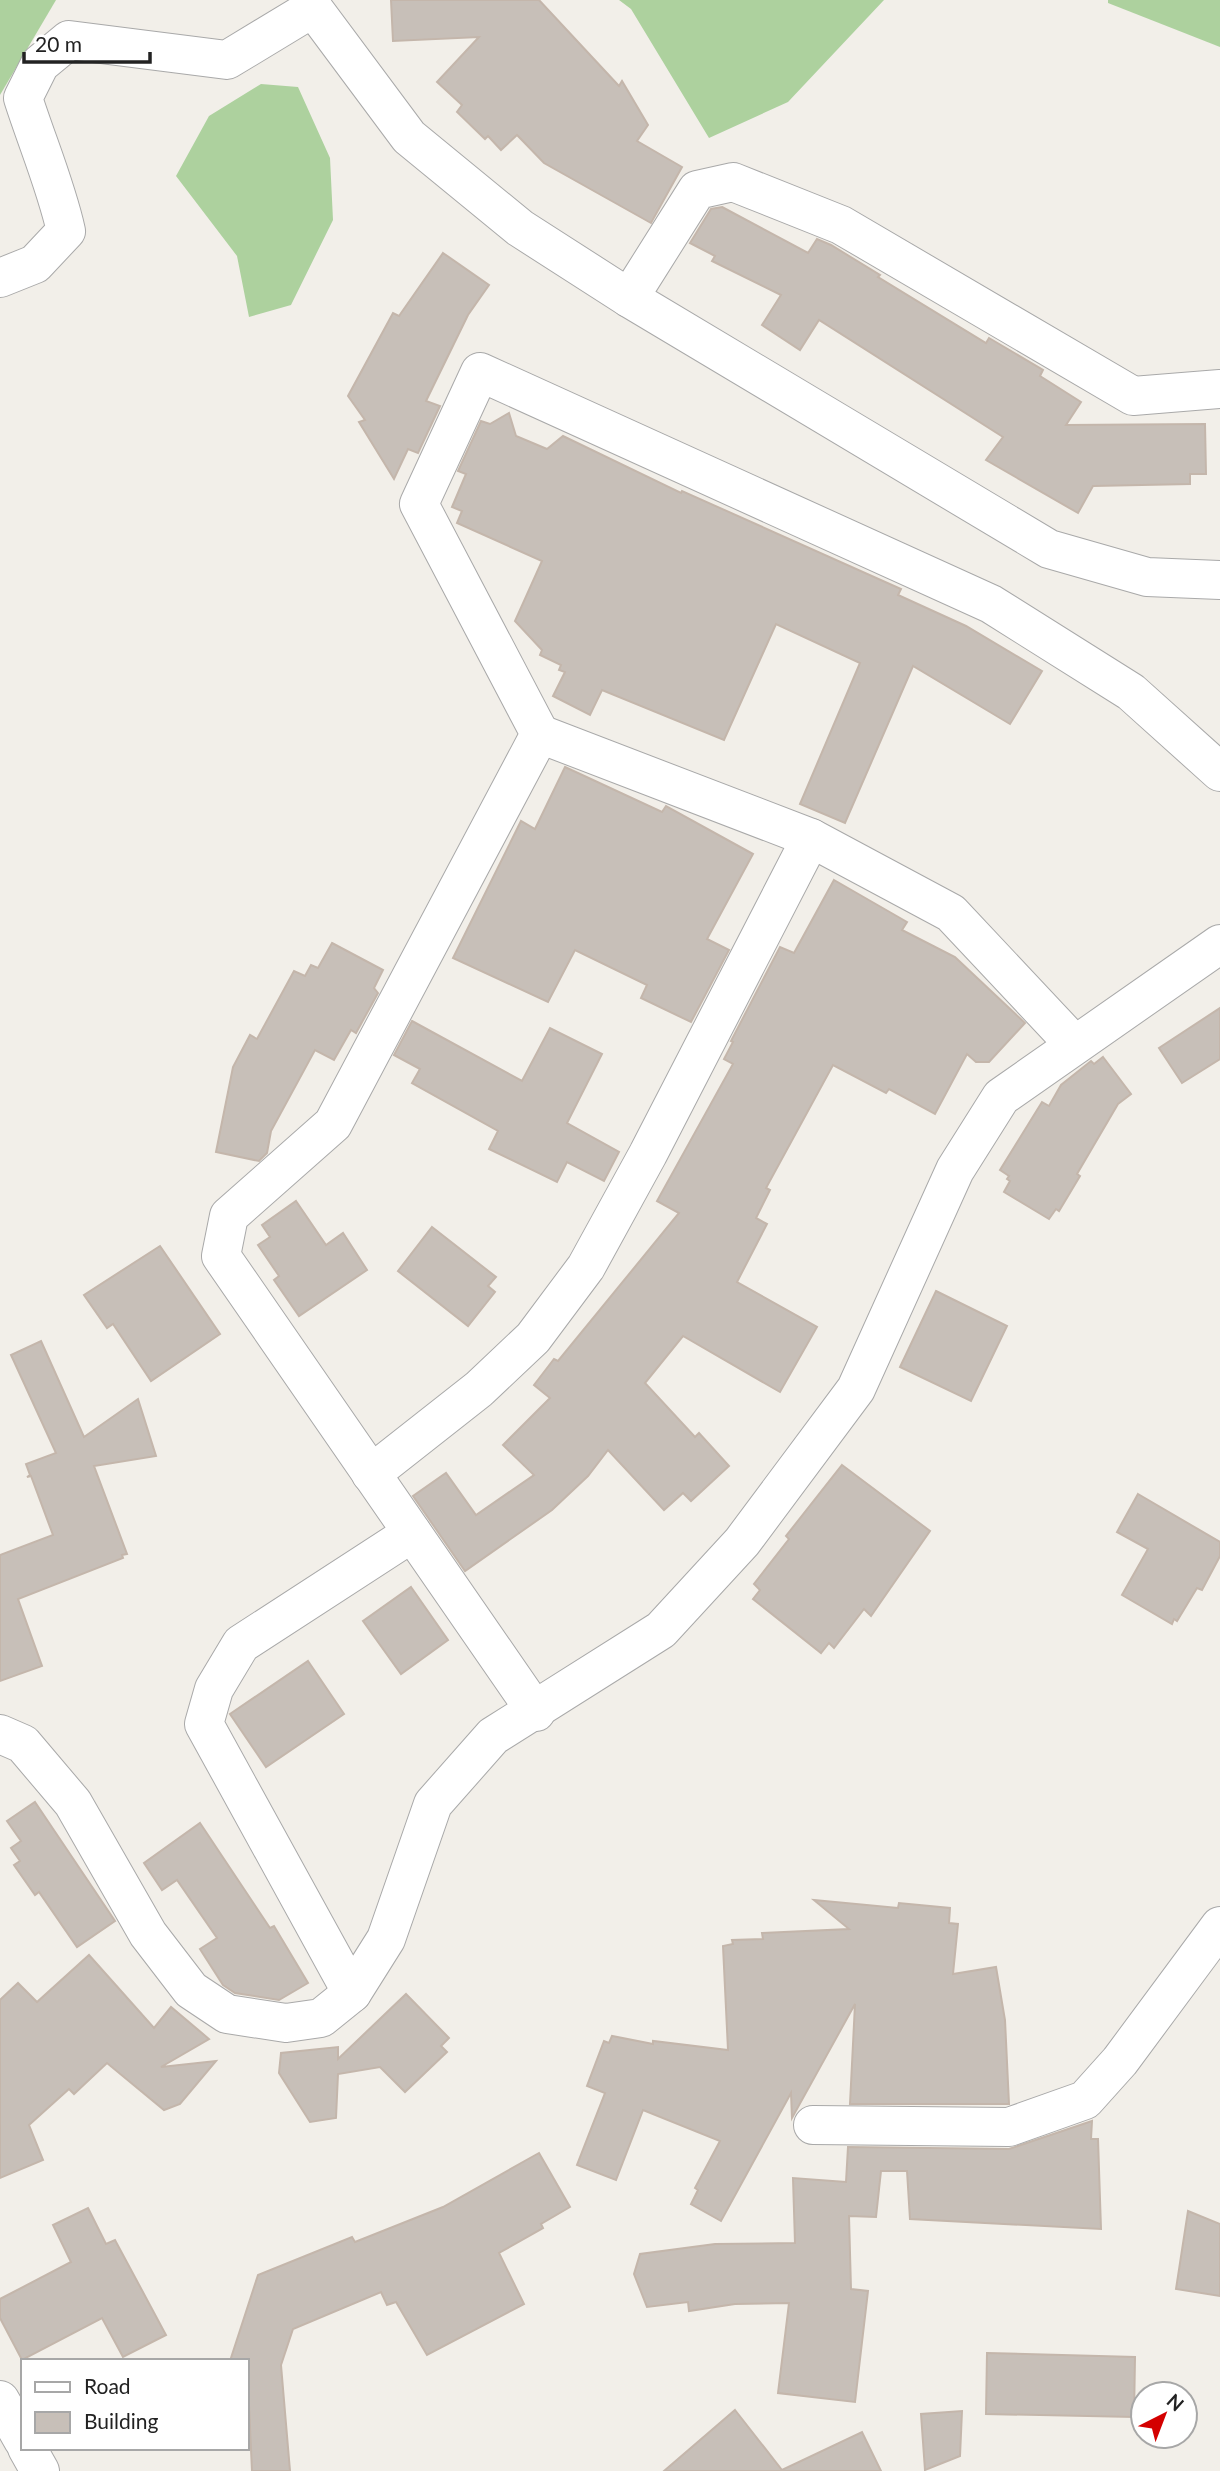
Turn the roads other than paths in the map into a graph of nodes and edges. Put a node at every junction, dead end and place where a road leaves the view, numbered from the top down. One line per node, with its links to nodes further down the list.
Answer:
1 (311, 4): 2 (street); 3 (street)
2 (0, 278)
3 (629, 298): 4 (street); 5 (street)
4 (1220, 390)
5 (1220, 580)
6 (540, 734): 7 (street); 8 (street); 11 (street)
7 (1220, 772)
8 (811, 838): 10 (street); 11 (street)
9 (1220, 944): 10 (street)
10 (1074, 1044): 13 (street)
11 (371, 1474): 12 (street)
12 (412, 1533): 13 (street); 16 (street)
13 (536, 1712): 16 (street)
14 (0, 1734): 16 (street)
15 (1220, 1926): 17 (street)
16 (352, 1993)
17 (813, 2125)
18 (0, 2400): 19 (street)
19 (21, 2437)
20 (28, 2450): 21 (street)
21 (40, 2471)

